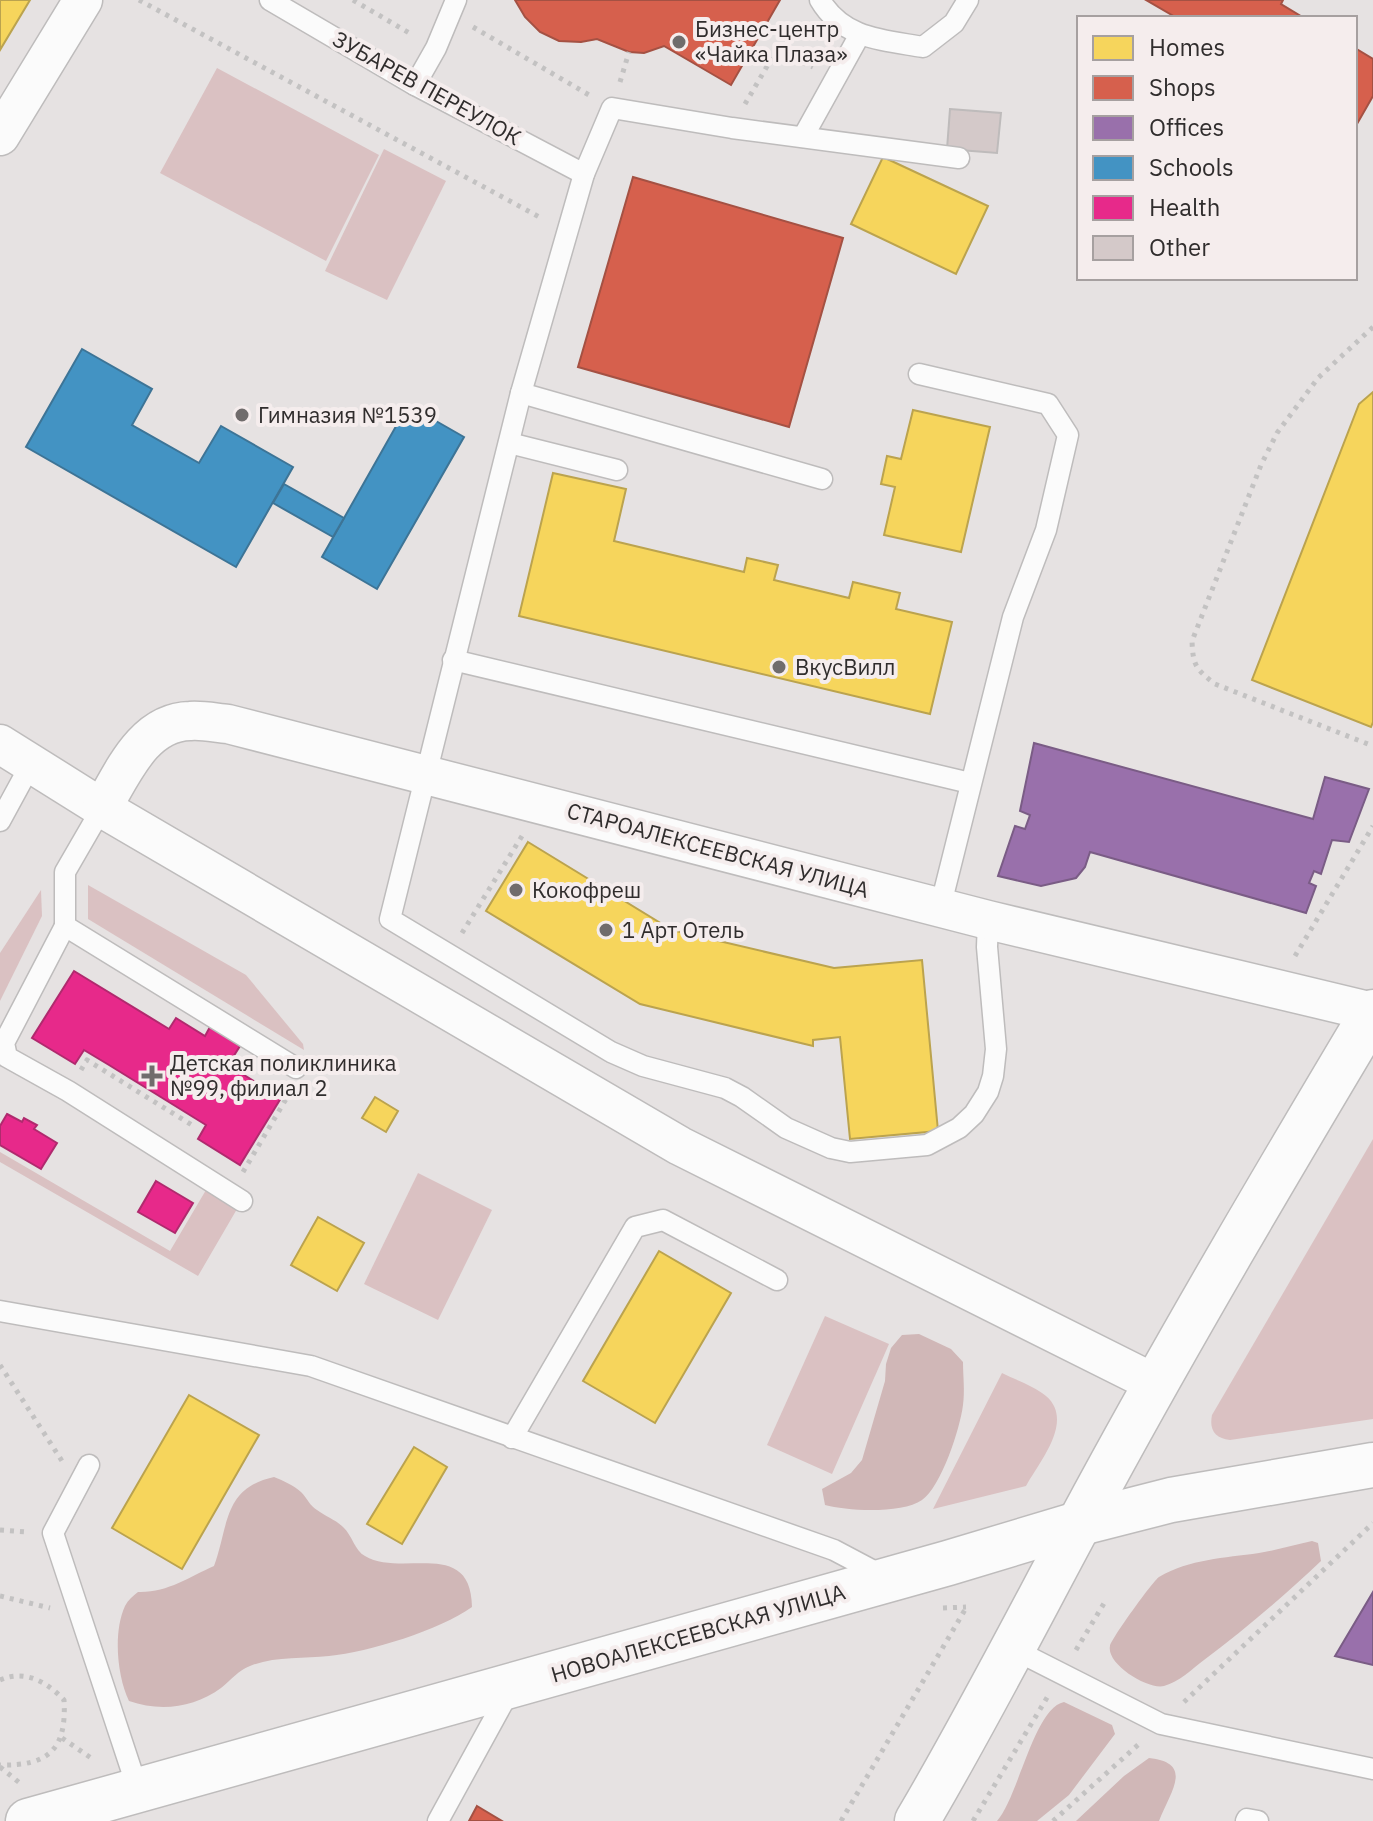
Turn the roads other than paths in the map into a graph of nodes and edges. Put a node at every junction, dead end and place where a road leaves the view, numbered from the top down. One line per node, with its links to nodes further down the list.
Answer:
1 (83, 0): 8 (street)
2 (270, 0): 7 (lane, ЗУБАРЕВ ПЕРЕУЛОК)
3 (820, 0): 6 (lane)
4 (968, 0): 6 (lane)
5 (453, 7): 7 (lane)
6 (859, 36): 9 (lane)
7 (415, 85): 11 (lane, ЗУБАРЕВ ПЕРЕУЛОК)
8 (4, 122)
9 (803, 137): 10 (lane); 11 (lane)
10 (959, 158)
11 (584, 174): 13 (lane)
12 (919, 374): 20 (lane)
13 (521, 393): 14 (lane); 16 (lane)
14 (509, 443): 15 (lane); 17 (lane)
15 (617, 470)
16 (822, 479)
17 (453, 660): 19 (lane); 20 (lane)
18 (16, 754): 21 (street); 22 (lane)
19 (425, 774): 21 (street, СТАРОАЛЕКСЕЕВСКАЯ УЛИЦА); 23 (street, СТАРОАЛЕКСЕЕВСКАЯ УЛИЦА); 24 (lane)
20 (970, 783): 23 (lane)
21 (102, 808): 25 (lane); 31 (street)
22 (0, 821)
23 (940, 908): 24 (street, СТАРОАЛЕКСЕЕВСКАЯ УЛИЦА)
24 (988, 920): 26 (street, СТАРОАЛЕКСЕЕВСКАЯ УЛИЦА)
25 (65, 926): 27 (lane); 28 (lane)
26 (1373, 1012): 31 (street)
27 (296, 1068)
28 (236, 1197)
29 (777, 1280): 32 (lane)
30 (0, 1311): 32 (lane)
31 (1158, 1385): 35 (street)
32 (512, 1438): 36 (lane)
33 (89, 1465): 40 (lane)
34 (1373, 1465): 35 (street, НОВОАЛЕКСЕЕВСКАЯ УЛИЦА)
35 (1081, 1523): 36 (street, НОВОАЛЕКСЕЕВСКАЯ УЛИЦА); 37 (street)
36 (890, 1580): 38 (street, НОВОАЛЕКСЕЕВСКАЯ УЛИЦА)
37 (1013, 1649): 39 (lane); 43 (street)
38 (513, 1685): 40 (street, НОВОАЛЕКСЕЕВСКАЯ УЛИЦА); 42 (lane)
39 (1373, 1769)
40 (138, 1790): 41 (street, НОВОАЛЕКСЕЕВСКАЯ УЛИЦА)
41 (28, 1821)
42 (438, 1821)
43 (917, 1821)
44 (1246, 1821): 45 (lane)
45 (1258, 1821)

